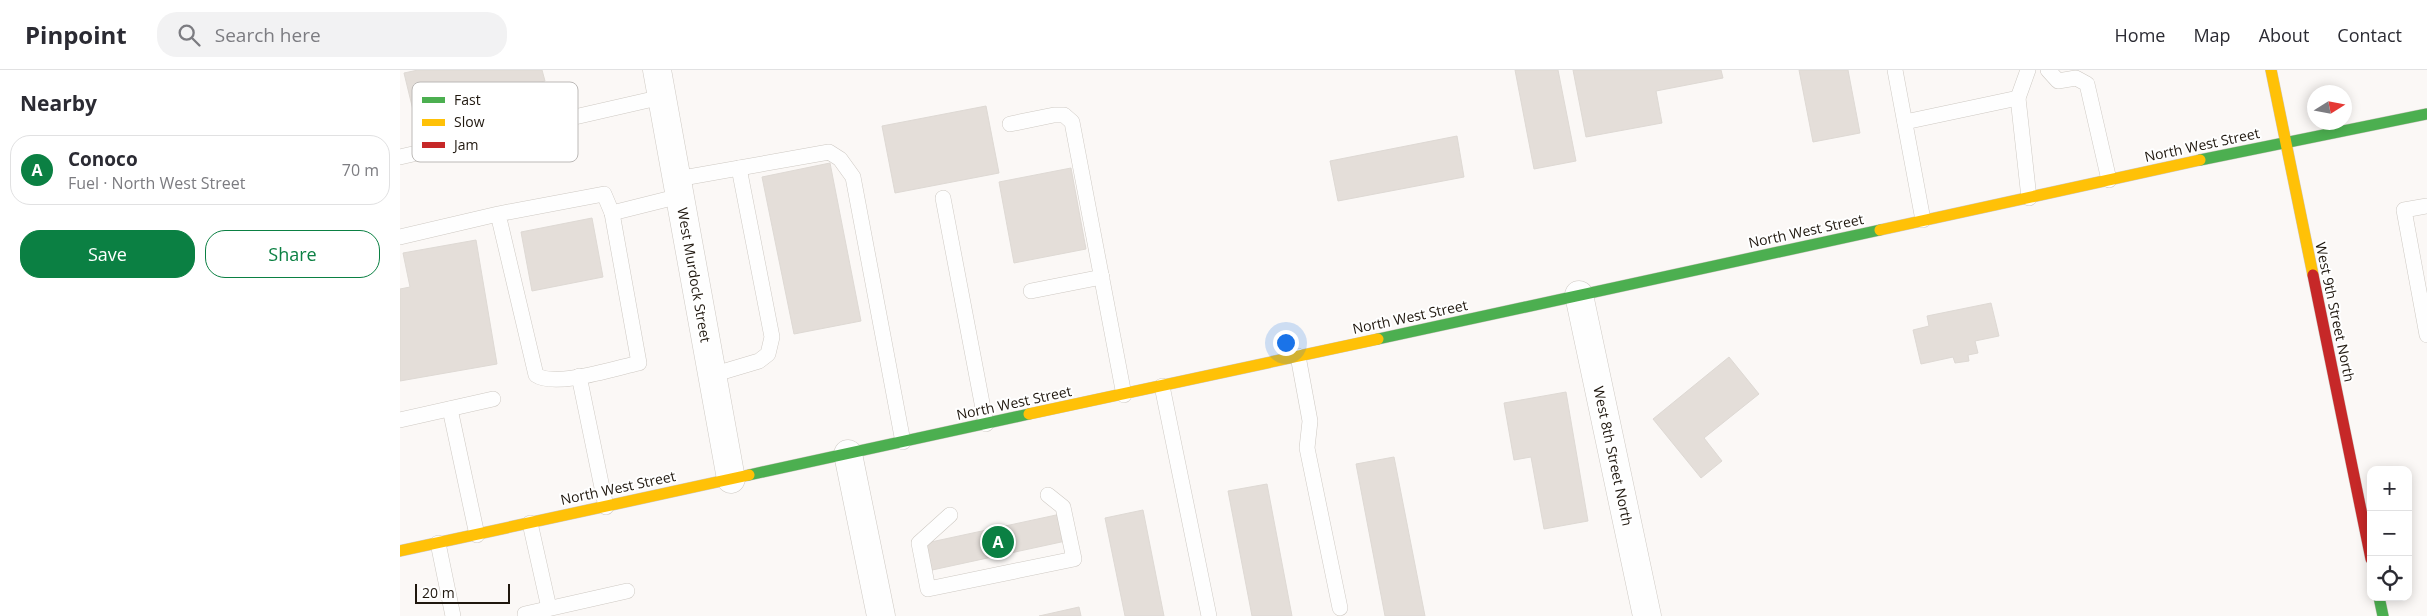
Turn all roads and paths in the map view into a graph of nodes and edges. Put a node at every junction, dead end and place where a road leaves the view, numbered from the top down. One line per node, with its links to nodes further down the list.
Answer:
1 (657, 70): 6 (street, West Murdock Street)
2 (1895, 70): 10 (lane)
3 (2028, 70): 7 (lane)
4 (2048, 70): 14 (lane)
5 (2270, 70): 12 (main road, West 9th Street North)
6 (662, 97): 9 (lane); 15 (street, West Murdock Street)
7 (2018, 98): 10 (lane); 17 (lane)
8 (2427, 114): 12 (main road, North West Street)
9 (578, 116)
10 (1905, 122): 21 (lane)
11 (1010, 124): 23 (lane)
12 (2284, 142): 14 (main road, North West Street); 46 (main road, West 9th Street North)
13 (739, 168): 15 (lane); 28 (lane); 36 (lane)
14 (2109, 180): 17 (main road, North West Street)
15 (679, 187): 20 (lane); 28 (street, West Murdock Street)
16 (943, 198): 35 (lane)
17 (2029, 198): 21 (main road, North West Street)
18 (2427, 206): 26 (lane)
19 (503, 213): 20 (lane); 22 (lane); 29 (lane)
20 (612, 213): 29 (lane)
21 (1923, 220): 25 (main road, North West Street)
22 (400, 237)
23 (1102, 277): 24 (lane); 31 (lane)
24 (1031, 291)
25 (1579, 295): 27 (main road, North West Street); 55 (street, West 8th Street North)
26 (2427, 335)
27 (1298, 356): 30 (main road, North West Street); 50 (lane)
28 (712, 375): 38 (street, West Murdock Street)
29 (579, 376): 40 (lane)
30 (1162, 386): 31 (main road, North West Street); 54 (lane)
31 (1124, 395): 35 (main road, North West Street)
32 (493, 399): 33 (lane)
33 (450, 410): 34 (lane); 43 (lane)
34 (400, 420)
35 (986, 424): 36 (main road, North West Street)
36 (903, 442): 37 (main road, North West Street)
37 (848, 454): 38 (main road, North West Street); 53 (street)
38 (730, 479): 40 (main road, North West Street)
39 (1048, 495): 41 (lane)
40 (606, 507): 42 (main road, North West Street)
41 (950, 515)
42 (530, 523): 43 (main road, North West Street); 49 (lane)
43 (477, 535): 44 (main road, North West Street)
44 (438, 543): 45 (main road, North West Street); 51 (lane)
45 (400, 551)
46 (2370, 556)
47 (627, 591): 49 (lane)
48 (2380, 601): 56 (main road)
49 (549, 608): 52 (lane)
50 (1340, 608)
51 (453, 616)
52 (525, 616)
53 (881, 616)
54 (1209, 616)
55 (1647, 616)
56 (2382, 616)

